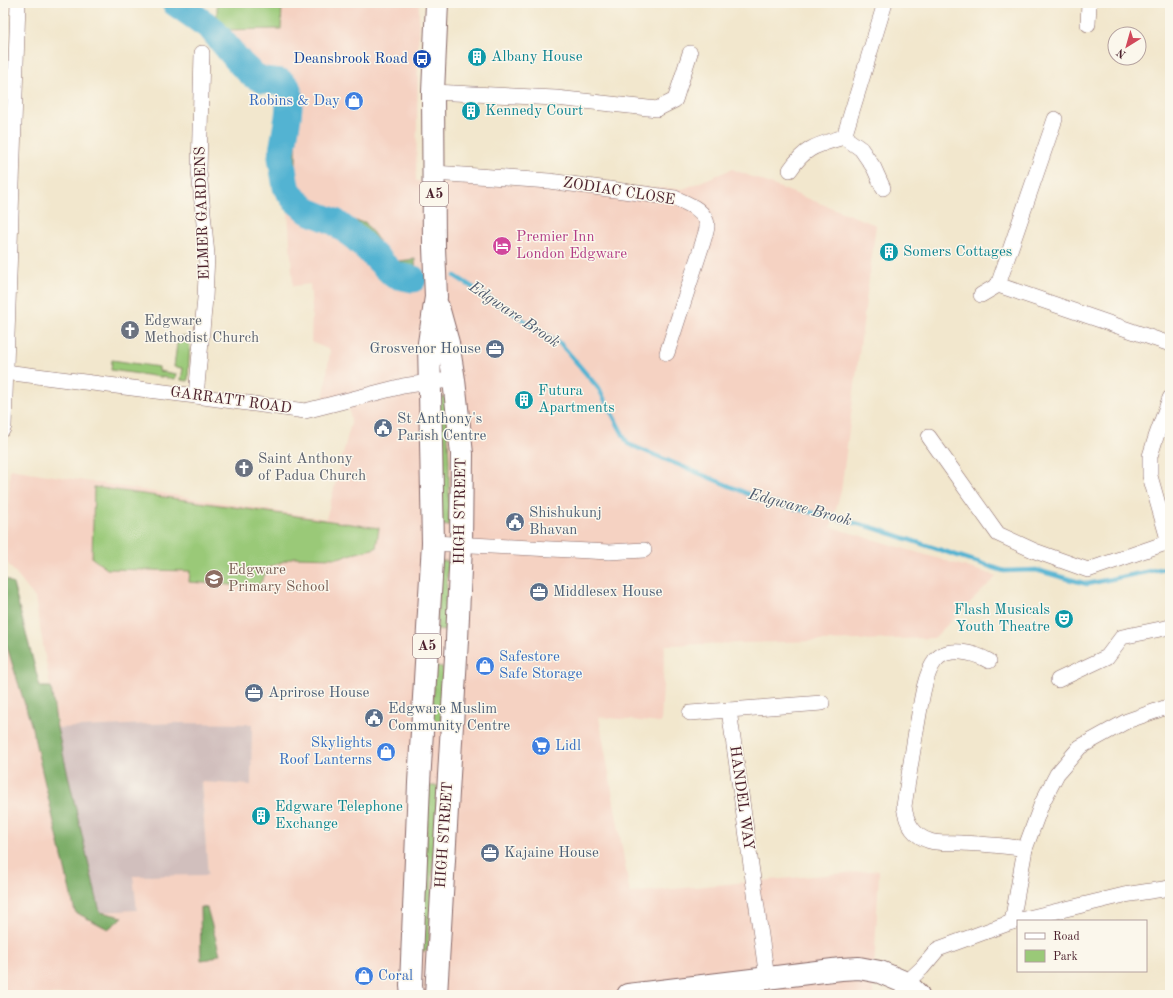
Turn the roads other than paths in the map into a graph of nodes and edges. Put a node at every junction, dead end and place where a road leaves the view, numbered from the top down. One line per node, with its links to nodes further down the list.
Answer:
1 (18, 3): 19 (street)
2 (437, 3): 8 (main road, A5)
3 (885, 3): 10 (street)
4 (1089, 3): 5 (street)
5 (1088, 24)
6 (202, 53): 22 (street, ELMER GARDENS)
7 (690, 53): 8 (street)
8 (433, 92): 12 (main road, A5)
9 (1055, 119): 14 (street)
10 (844, 137): 11 (street); 13 (street)
11 (790, 170)
12 (434, 173): 16 (main road, A5); 18 (street, ZODIAC CLOSE)
13 (883, 188)
14 (998, 285): 15 (street); 17 (street)
15 (981, 295)
16 (436, 297): 20 (main road, HIGH STREET / A5); 21 (main road, HIGH STREET / A5)
17 (1170, 344)
18 (668, 353)
19 (5, 372): 22 (street, GARRATT ROAD); 24 (street)
20 (454, 380): 21 (street, GARRATT ROAD); 28 (main road, HIGH STREET / A5)
21 (429, 382): 22 (street, GARRATT ROAD); 27 (main road, HIGH STREET / A5)
22 (196, 396)
23 (1170, 398): 26 (street)
24 (3, 429)
25 (929, 437): 26 (street)
26 (1170, 542): 29 (street)
27 (433, 543): 28 (street); 45 (main road, HIGH STREET / A5)
28 (461, 545): 30 (street); 46 (main road, HIGH STREET / A5)
29 (1170, 546)
30 (644, 550)
31 (1170, 627): 33 (street)
32 (989, 660): 38 (street)
33 (1058, 680)
34 (822, 703): 36 (street)
35 (1170, 706): 38 (street)
36 (729, 710): 37 (street); 43 (street, HANDEL WAY)
37 (690, 713)
38 (1025, 849): 42 (street)
39 (1170, 888): 40 (street)
40 (1020, 920)
41 (1017, 921): 42 (street)
42 (1012, 922): 44 (street)
43 (767, 978): 44 (main road); 47 (main road)
44 (912, 989)
45 (412, 995)
46 (436, 995)
47 (628, 995)

